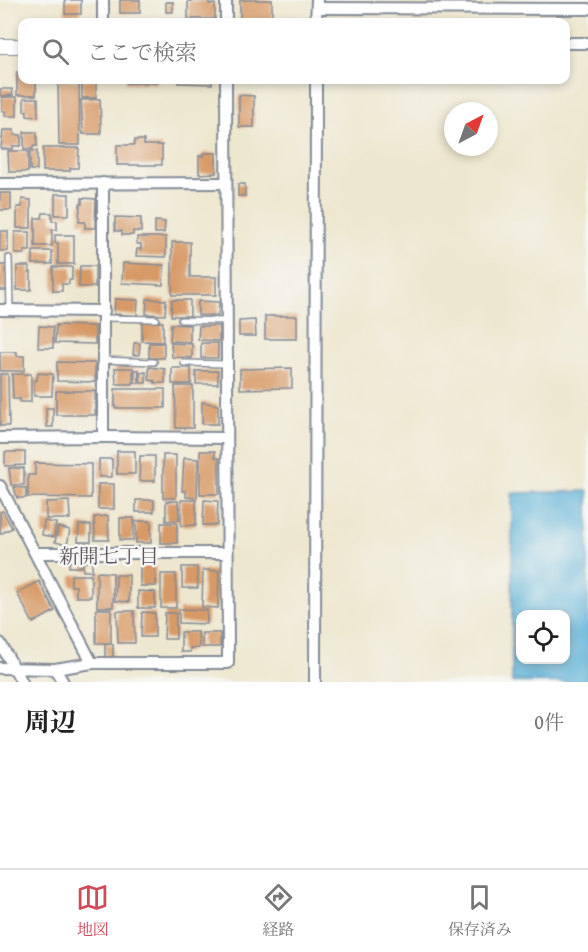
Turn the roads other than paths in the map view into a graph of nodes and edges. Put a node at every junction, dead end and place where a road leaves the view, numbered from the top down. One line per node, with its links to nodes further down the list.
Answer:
1 (103, 0): 8 (street)
2 (226, 0): 9 (street)
3 (316, 4): 4 (street)
4 (469, 4): 5 (street)
5 (499, 4): 6 (street)
6 (521, 4): 7 (street)
7 (588, 9)
8 (103, 18)
9 (226, 18)
10 (570, 43): 11 (street)
11 (588, 43)
12 (0, 46): 13 (street)
13 (18, 46)
14 (226, 84): 17 (street)
15 (316, 84): 42 (street)
16 (103, 183): 17 (street); 18 (street); 21 (street)
17 (226, 183): 24 (street)
18 (0, 184)
19 (9, 258): 20 (lane)
20 (5, 310): 21 (street)
21 (104, 314): 22 (lane); 25 (street)
22 (156, 319)
23 (181, 320): 24 (lane)
24 (226, 321): 28 (street)
25 (104, 360): 26 (lane); 29 (street)
26 (154, 362)
27 (184, 363): 28 (lane)
28 (227, 364): 31 (street)
29 (103, 436): 30 (street); 31 (street)
30 (0, 438)
31 (227, 438): 33 (street)
32 (0, 486): 34 (street)
33 (227, 553): 34 (street); 36 (street)
34 (37, 554): 36 (street)
35 (0, 643): 38 (street)
36 (92, 663): 39 (street)
37 (0, 668): 38 (street)
38 (14, 668): 39 (street); 40 (street)
39 (55, 669): 41 (street)
40 (22, 682)
41 (63, 682)
42 (315, 682)

